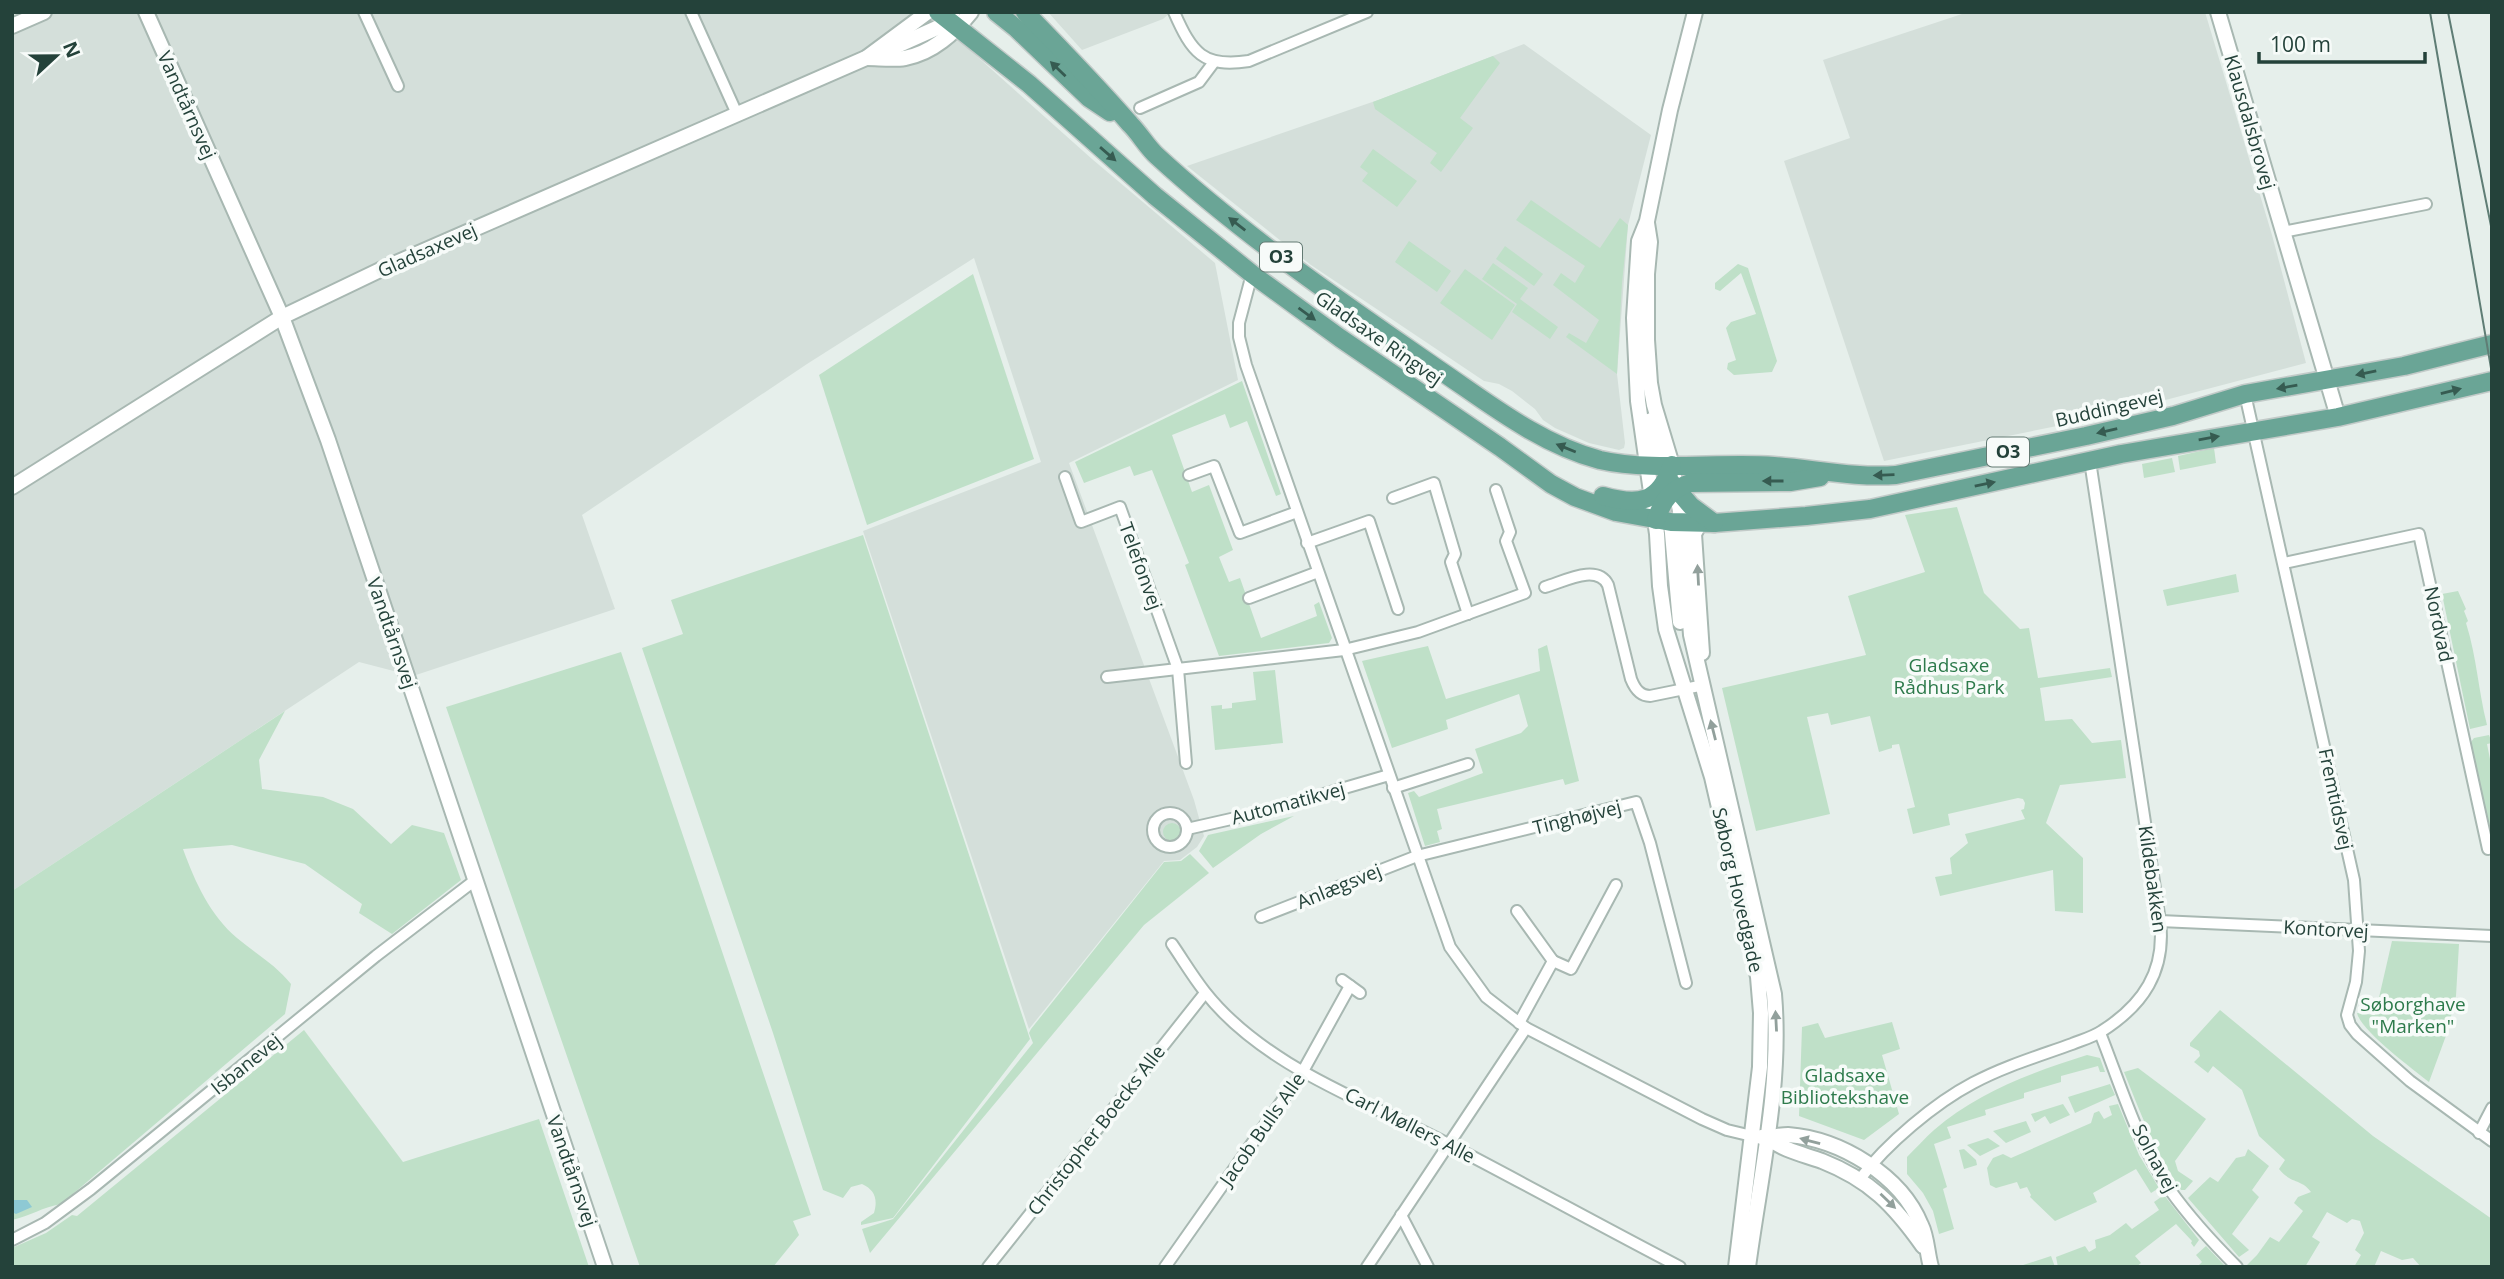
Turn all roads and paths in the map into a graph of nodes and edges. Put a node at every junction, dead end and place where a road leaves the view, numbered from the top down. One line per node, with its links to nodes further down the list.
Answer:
1 (44, 12): 14 (street)
2 (146, 12): 25 (street, Vandtårnsvej)
3 (364, 12): 17 (street)
4 (691, 12): 19 (street)
5 (928, 12): 15 (street, Gladsaxevej)
6 (971, 12): 13 (street, Gladsaxevej)
7 (996, 12): 20 (main road, one-way to 7)
8 (1025, 12): 20 (main road, Gladsaxe Ringvej / O3)
9 (1174, 12): 16 (street)
10 (1367, 12): 16 (street)
11 (1695, 12): 22 (street)
12 (2218, 12): 23 (street, Klausdalsbrovej)
13 (949, 18): 15 (street, Gladsaxevej); 24 (main road, Gladsaxe Ringvej / O3, one-way to 24)
14 (12, 26)
15 (866, 58): 19 (street, Gladsaxevej)
16 (1214, 62): 18 (street)
17 (398, 86)
18 (1140, 108)
19 (737, 114): 25 (street, Gladsaxevej)
20 (1131, 125): 36 (main road, Gladsaxe Ringvej / O3, one-way to 20)
21 (2426, 204): 23 (street)
22 (1647, 221): 36 (street); 36 (street)
23 (2283, 232): 27 (street, Klausdalsbrovej)
24 (1252, 274): 33 (main road, Gladsaxe Ringvej / O3, one-way to 33); 40 (street)
25 (282, 317): 37 (street, Gladsaxevej); 62 (street, Vandtårnsvej)
26 (2492, 344): 27 (main road, Buddingevej / O3, one-way to 27)
27 (2328, 381): 29 (main road, Buddingevej / O3, one-way to 29); 30 (street, Klausdalsbrovej)
28 (2492, 381): 30 (main road, O3, one-way to 28)
29 (2245, 394): 31 (street, Fremtidsvej); 36 (main road, Buddingevej / O3, one-way to 36)
30 (2337, 412): 31 (main road, O3)
31 (2254, 431): 32 (main road, O3, one-way to 31); 44 (street, Fremtidsvej)
32 (2090, 461): 42 (main road, O3, one-way to 32); 66 (street, Kildebakken)
33 (1524, 467): 36 (main road); 41 (main road, Gladsaxe Ringvej / O3)
34 (1189, 475): 40 (street)
35 (1065, 477): 51 (street, Telefonvej)
36 (1658, 479): 41 (main road); 41 (street); 42 (main road)
37 (12, 487)
38 (1496, 490): 49 (street)
39 (1393, 498): 49 (street)
40 (1297, 512): 43 (street)
41 (1669, 522): 42 (main road, Gladsaxe Ringvej / O3); 53 (street, Søborg Hovedgade); 54 (street, Søborg Hovedgade)
42 (1707, 523): 53 (street, one-way to 42)
43 (1307, 543): 45 (street); 48 (street)
44 (2284, 563): 60 (street, Nordvad); 67 (street, Fremtidsvej)
45 (1318, 572): 47 (street); 50 (street)
46 (1545, 587): 54 (street)
47 (1249, 598)
48 (1398, 609)
49 (1468, 614): 50 (street)
50 (1344, 650): 51 (street); 57 (street)
51 (1178, 669): 52 (street); 55 (street, Telefonvej)
52 (1107, 677)
53 (1704, 685): 54 (street); 81 (street, Søborg Hovedgade, one-way to 53)
54 (1683, 689): 74 (street, Søborg Hovedgade)
55 (1186, 763)
56 (1468, 764): 58 (street)
57 (1388, 775): 58 (street); 59 (street, Automatikvej)
58 (1393, 788): 61 (street)
59 (1187, 829)
60 (2488, 849)
61 (1416, 856): 65 (street, Anlægsvej); 71 (street, Tinghøjvej); 75 (street)
62 (474, 881): 88 (street, Isbanevej); 90 (street, Vandtårnsvej)
63 (1616, 885): 70 (street)
64 (1517, 911): 70 (street)
65 (1261, 917)
66 (2160, 921): 67 (street, Kontorvej); 76 (street, Kildebakken)
67 (2358, 931): 68 (street, Kontorvej); 79 (street, Fremtidsvej)
68 (2492, 936)
69 (1172, 944): 73 (street, Carl Møllers Alle)
70 (1553, 961): 75 (street)
71 (1686, 984)
72 (1350, 986): 77 (street, Jacob Bulls Alle)
73 (1205, 993): 77 (street, Carl Møllers Alle); 91 (street, Christopher Boecks Alle)
74 (1761, 1013): 80 (street, Søborg Hovedgade); 81 (street)
75 (1523, 1026): 80 (street); 83 (street)
76 (2100, 1033): 84 (street, Kildebakken); 99 (street, Solnavej)
77 (1303, 1071): 83 (street, Carl Møllers Alle); 92 (street, Jacob Bulls Alle)
78 (2492, 1108): 79 (street)
79 (2479, 1133): 82 (street, Fremtidsvej)
80 (1752, 1136): 81 (street); 87 (street); 96 (street, Søborg Hovedgade)
81 (1768, 1138): 84 (street, one-way to 81); 85 (street); 87 (street, Søborg Hovedgade)
82 (2492, 1142)
83 (1448, 1144): 86 (street); 95 (street, Carl Møllers Alle)
84 (1871, 1165): 85 (street, Kildebakken); 89 (street)
85 (1860, 1179): 89 (street, one-way to 89)
86 (1401, 1215): 93 (street); 94 (street)
87 (1752, 1237): 97 (street, Søborg Hovedgade)
88 (12, 1240)
89 (1927, 1251): 98 (street)
90 (605, 1267)
91 (988, 1267)
92 (1165, 1267)
93 (1367, 1267)
94 (1428, 1267)
95 (1680, 1267)
96 (1736, 1267)
97 (1748, 1267)
98 (1931, 1267)
99 (2237, 1267)

